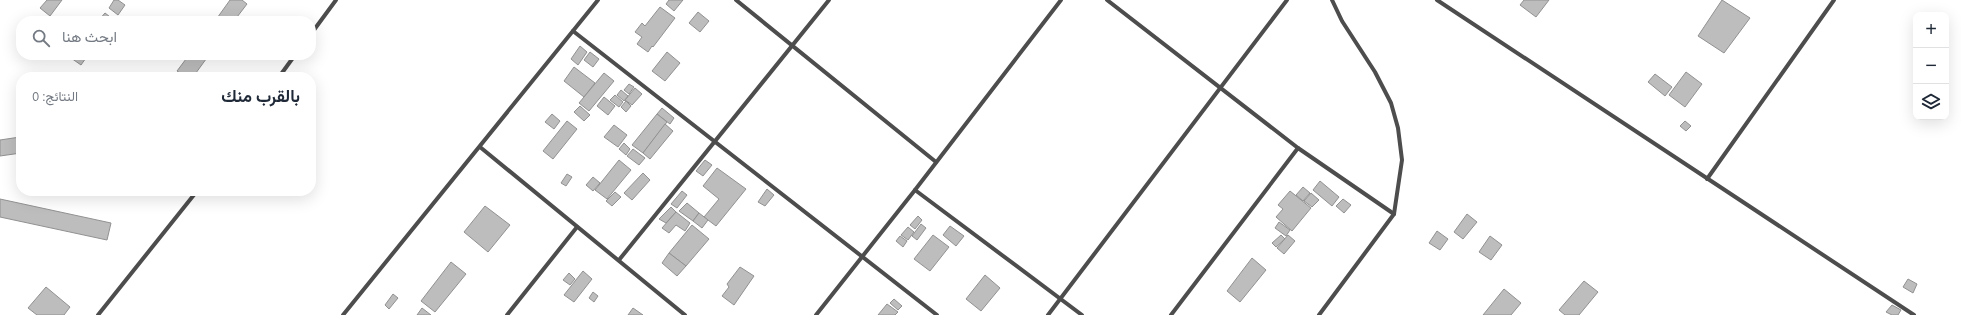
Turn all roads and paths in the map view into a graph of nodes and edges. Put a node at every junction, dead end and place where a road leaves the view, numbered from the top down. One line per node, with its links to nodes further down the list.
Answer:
1 (336, 0): 11 (street)
2 (598, 0): 12 (street)
3 (736, 0): 13 (street)
4 (829, 0): 13 (street)
5 (1061, 0): 20 (street)
6 (1107, 0): 16 (street)
7 (1287, 0): 16 (street)
8 (1332, 0): 24 (street)
9 (1437, 0): 21 (street)
10 (1834, 0): 21 (street)
11 (316, 27)
12 (573, 31): 17 (street); 18 (street)
13 (792, 47): 17 (street); 20 (street)
14 (291, 60): 15 (street)
15 (283, 72)
16 (1221, 88): 19 (street); 28 (street)
17 (715, 142): 26 (street); 27 (street)
18 (480, 147): 25 (street); 30 (street)
19 (1298, 148): 24 (street); 37 (street)
20 (936, 162): 22 (street)
21 (1707, 179): 39 (street)
22 (915, 190): 26 (street); 28 (street)
23 (193, 196): 29 (street)
24 (1394, 214): 38 (street)
25 (577, 227): 27 (street); 31 (street)
26 (862, 257): 33 (street); 34 (street)
27 (619, 260): 32 (street)
28 (1061, 300): 35 (street); 36 (street)
29 (98, 315)
30 (343, 315)
31 (507, 315)
32 (685, 315)
33 (816, 315)
34 (937, 315)
35 (1048, 315)
36 (1082, 315)
37 (1171, 315)
38 (1319, 315)
39 (1914, 315)

